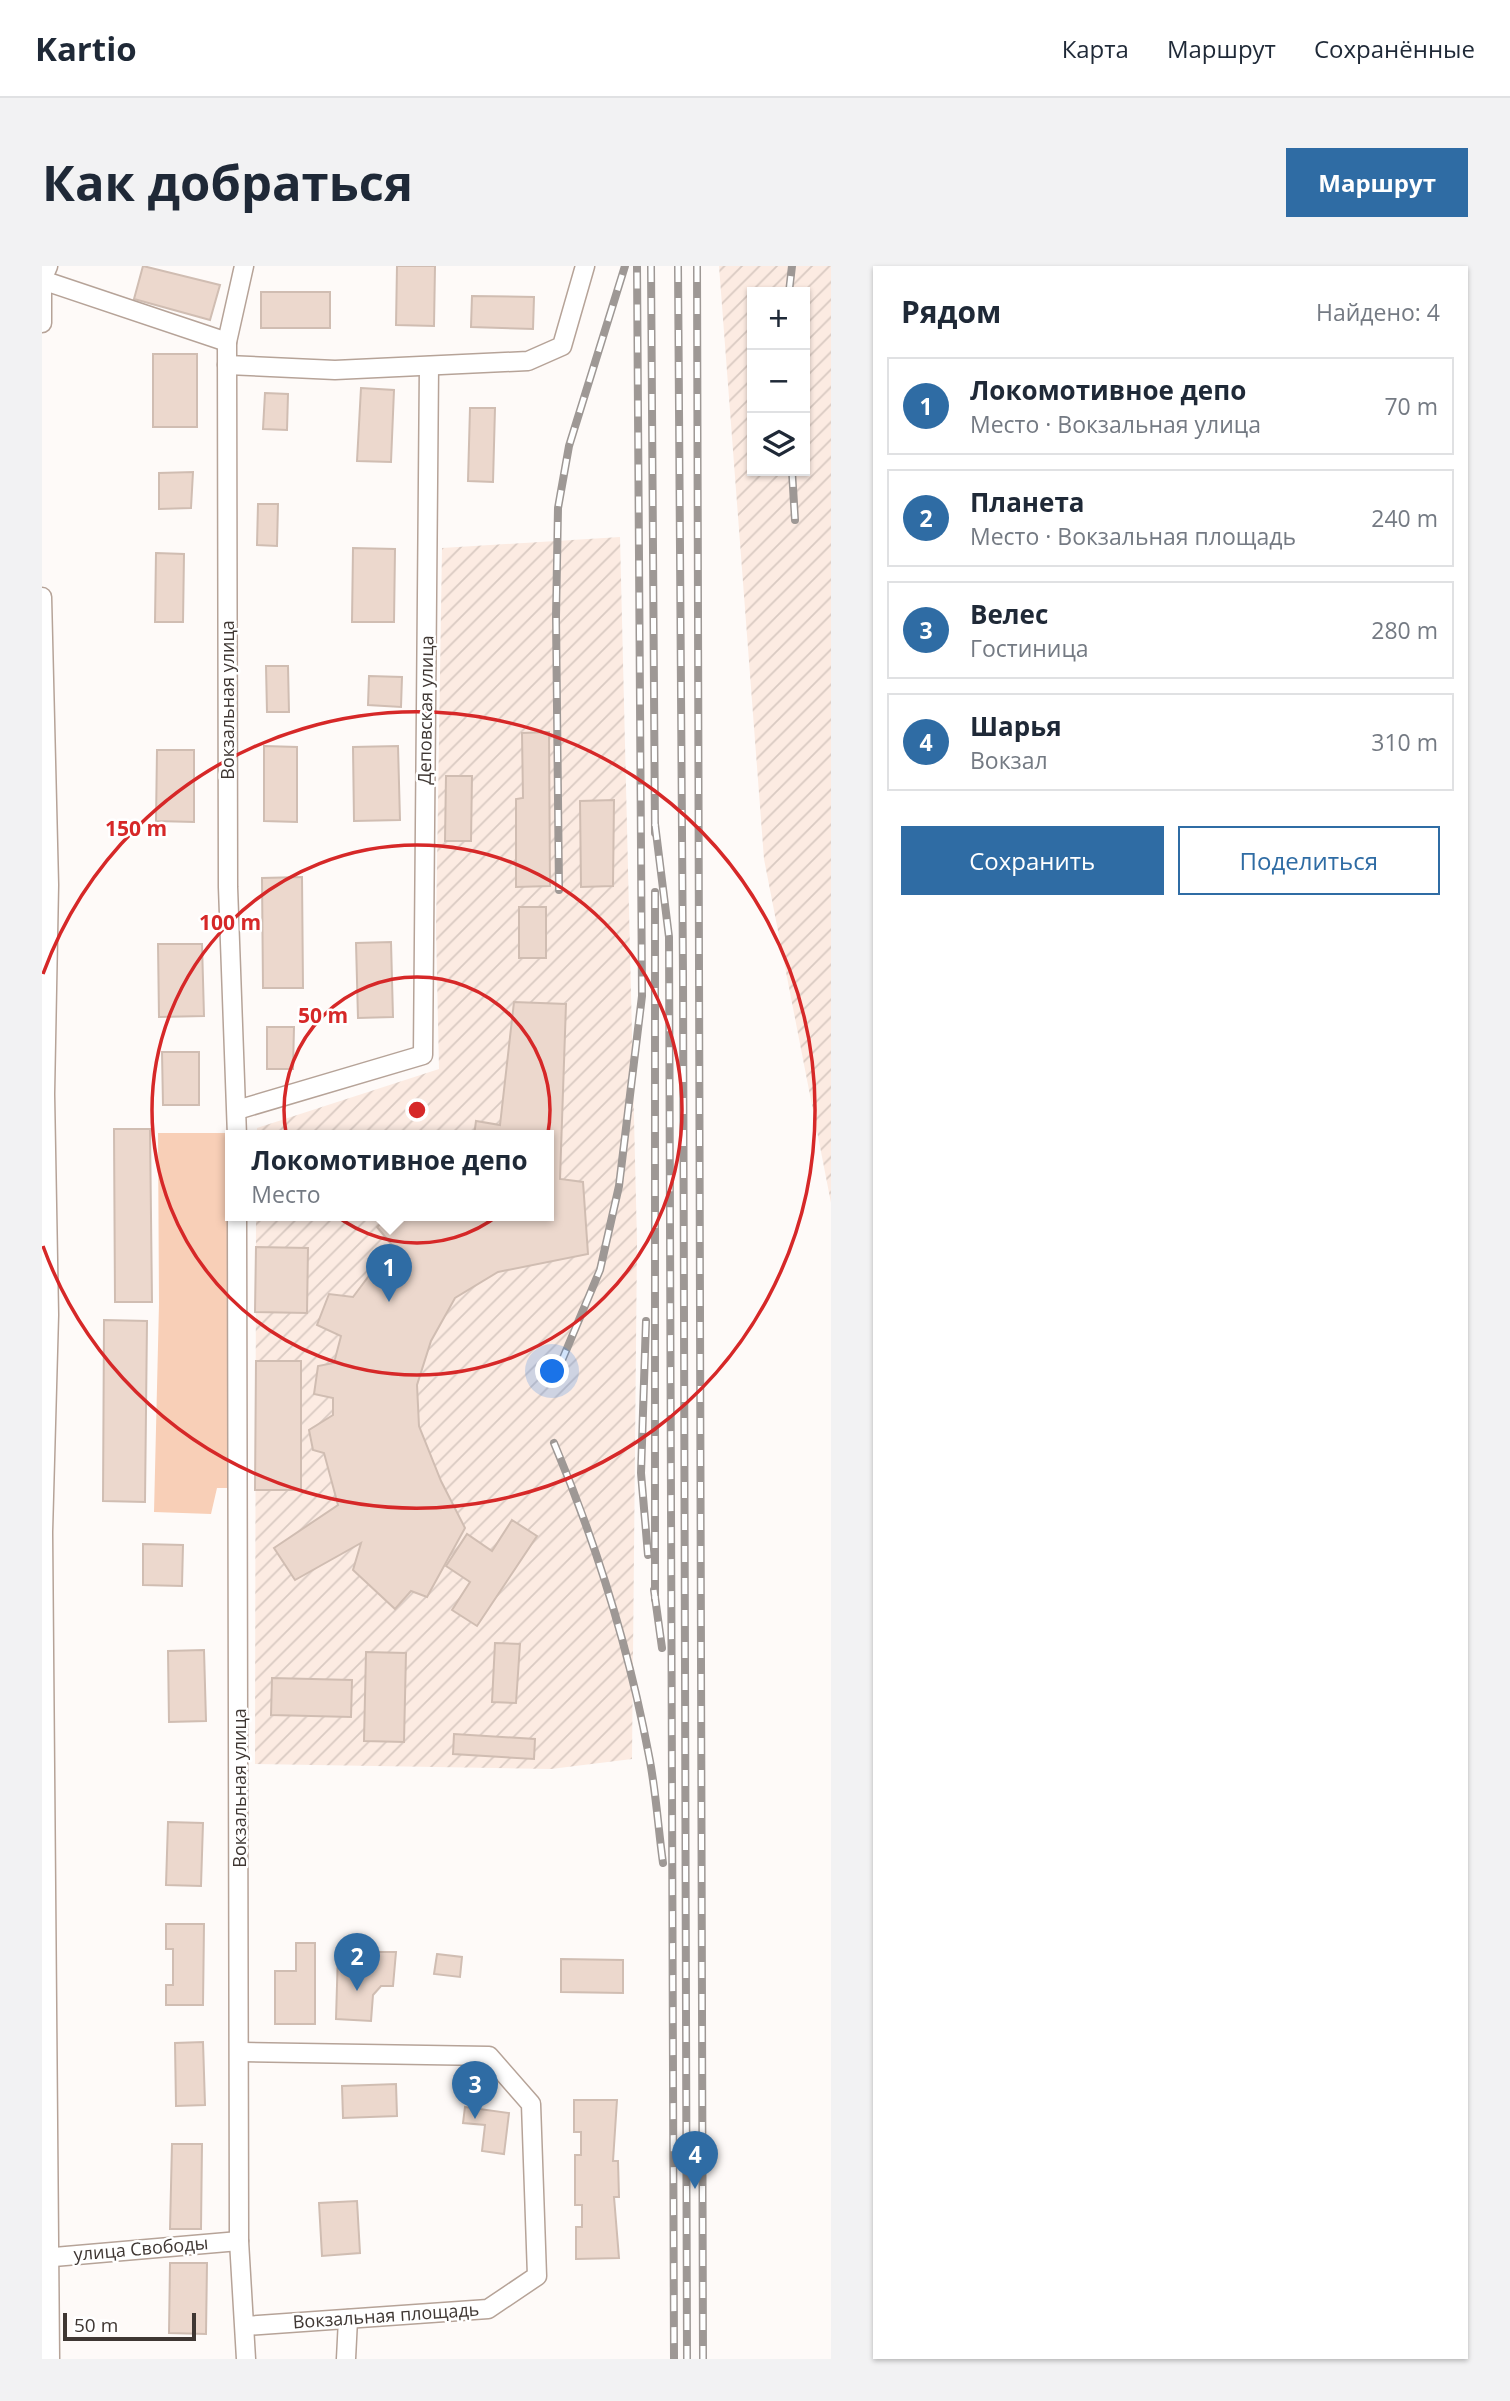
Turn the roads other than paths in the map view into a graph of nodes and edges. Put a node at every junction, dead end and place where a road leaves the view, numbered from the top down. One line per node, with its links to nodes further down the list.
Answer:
1 (48, 266): 4 (street)
2 (244, 266): 6 (street, Вокзальная улица)
3 (585, 266): 8 (street)
4 (42, 280): 5 (street); 6 (street)
5 (42, 323)
6 (228, 342): 7 (street, Вокзальная улица)
7 (227, 365): 8 (street); 11 (street, Вокзальная улица)
8 (429, 366): 11 (street, Деповская улица)
9 (42, 597): 10 (street)
10 (45, 776): 16 (street)
11 (237, 1110): 12 (street, Вокзальная улица)
12 (237, 1130)
13 (237, 1221): 14 (street, Вокзальная улица)
14 (241, 2052): 15 (street, Вокзальная улица); 17 (street, Вокзальная площадь)
15 (239, 2241): 16 (street, улица Свободы); 18 (street, Вокзальная улица)
16 (46, 2257): 19 (street)
17 (348, 2319): 18 (street, Вокзальная площадь); 21 (street)
18 (245, 2326): 20 (street, Вокзальная улица)
19 (50, 2359)
20 (246, 2359)
21 (346, 2359)

